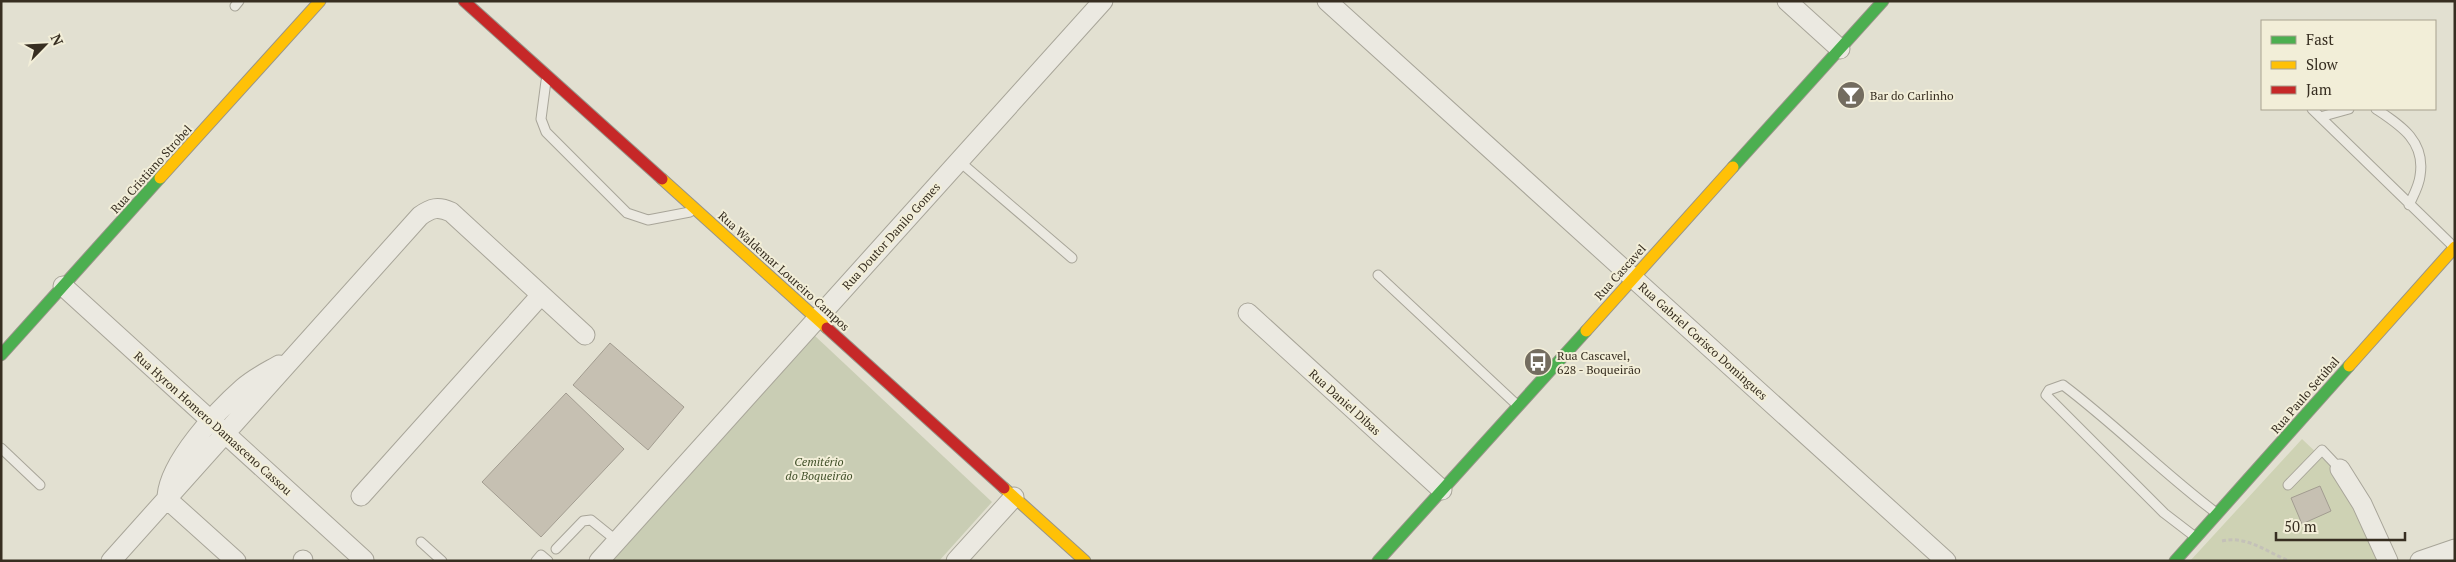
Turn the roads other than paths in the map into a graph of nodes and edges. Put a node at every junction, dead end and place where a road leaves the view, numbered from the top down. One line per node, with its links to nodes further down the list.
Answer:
1 (320, 1): 20 (main road, Rua Cristiano Strobel)
2 (464, 1): 8 (main road, Rua Waldemar Loureiro Campos)
3 (1103, 1): 13 (street, Rua Doutor Danilo Gomes)
4 (1327, 1): 19 (street, Rua Gabriel Corisco Domingues)
5 (1787, 1): 7 (street)
6 (1883, 1): 7 (main road, Rua Cascavel)
7 (1840, 49): 19 (main road, Rua Cascavel)
8 (547, 76): 15 (main road, Rua Waldemar Loureiro Campos); 15 (lane)
9 (2313, 110): 12 (lane)
10 (2345, 110): 12 (lane)
11 (2378, 110): 14 (lane)
12 (2320, 117): 14 (lane)
13 (959, 162): 17 (lane); 23 (street, Rua Doutor Danilo Gomes)
14 (2409, 205): 16 (lane)
15 (696, 210): 23 (main road, Rua Waldemar Loureiro Campos)
16 (2455, 248): 38 (main road, Rua Paulo Setúbal)
17 (1072, 258)
18 (1378, 275): 27 (lane)
19 (1633, 278): 27 (main road, Rua Cascavel); 54 (street, Rua Gabriel Corisco Domingues)
20 (64, 286): 25 (main road, Rua Cristiano Strobel); 28 (street, Rua Hyron Homero Damasceno Cassou)
21 (541, 295): 24 (street); 26 (street); 35 (street)
22 (1248, 313): 34 (street, Rua Daniel Dibas)
23 (817, 319): 36 (main road, Rua Waldemar Loureiro Campos); 40 (street, Rua Doutor Danilo Gomes)
24 (585, 336)
25 (1, 355)
26 (291, 358): 28 (street); 29 (street)
27 (1518, 405): 34 (main road, Rua Cascavel)
28 (211, 421): 29 (street, Rua Hyron Homero Damasceno Cassou); 37 (street)
29 (226, 434): 37 (street); 44 (street, Rua Hyron Homero Damasceno Cassou)
30 (1, 448): 32 (lane)
31 (2340, 470): 33 (lane); 56 (street)
32 (40, 485)
33 (2288, 485)
34 (1442, 490): 53 (main road, Rua Cascavel)
35 (361, 496)
36 (1014, 497): 51 (street); 52 (main road, Rua Waldemar Loureiro Campos)
37 (167, 499): 45 (street); 46 (street)
38 (2217, 514): 39 (main road, Rua Paulo Setúbal); 39 (lane)
39 (2196, 537): 55 (main road, Rua Paulo Setúbal)
40 (617, 541): 42 (lane); 50 (street, Rua Doutor Danilo Gomes)
41 (421, 542): 47 (lane)
42 (556, 549)
43 (2455, 549): 57 (street)
44 (364, 560)
45 (111, 561)
46 (236, 561)
47 (442, 561)
48 (536, 561): 49 (lane)
49 (548, 561)
50 (599, 561)
51 (956, 561)
52 (1085, 561)
53 (1378, 561)
54 (1946, 561)
55 (2175, 561)
56 (2388, 561)
57 (2420, 561)

